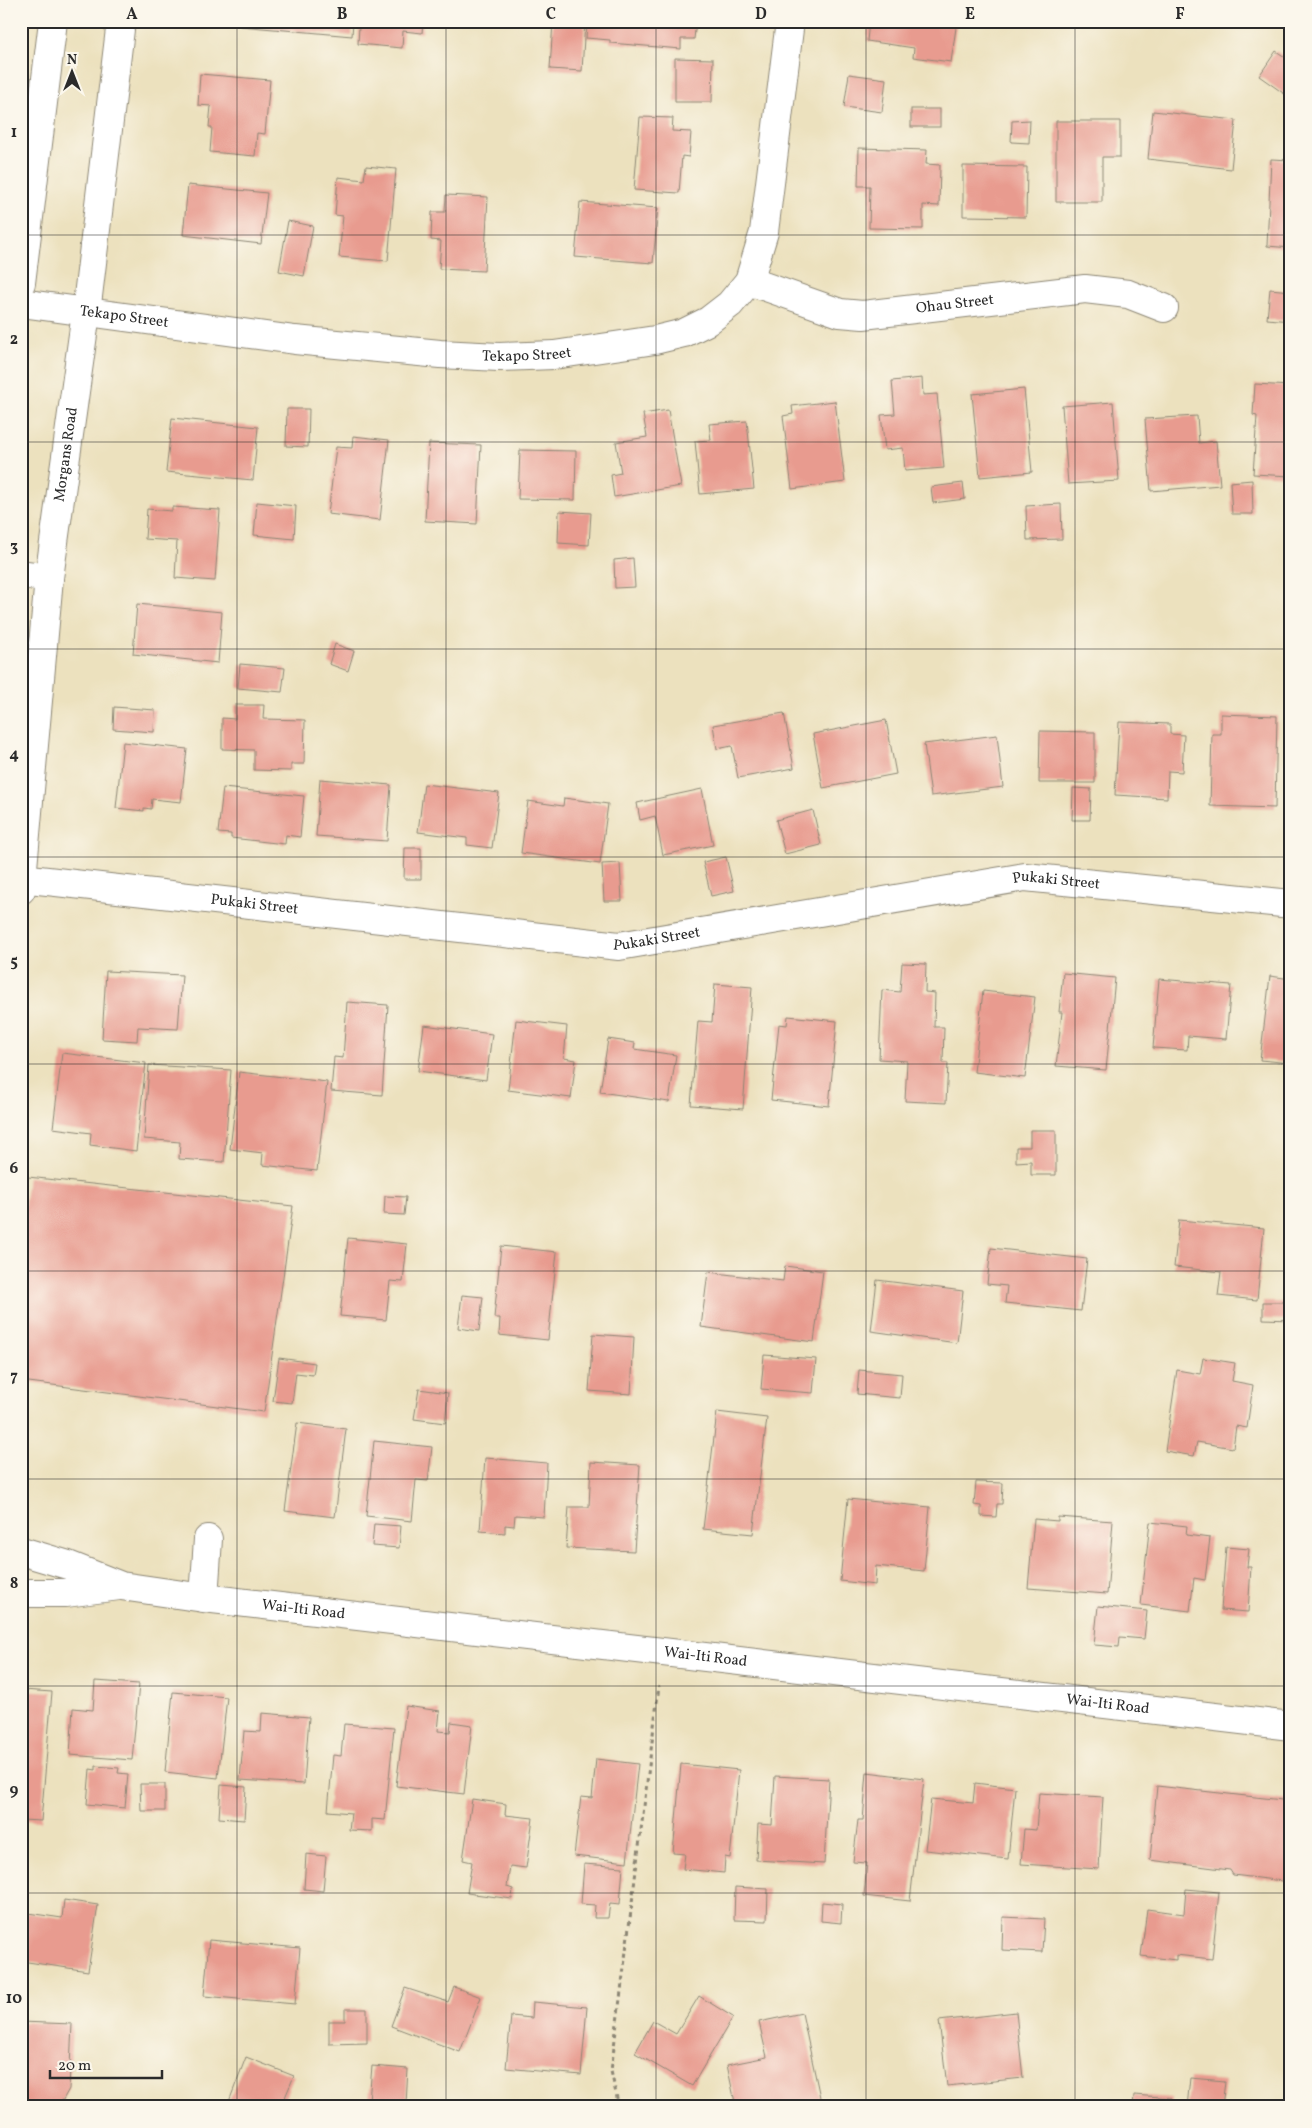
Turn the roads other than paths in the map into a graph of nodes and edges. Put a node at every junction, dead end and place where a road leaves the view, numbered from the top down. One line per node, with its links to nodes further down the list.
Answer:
1 (53, 21): 5 (street)
2 (121, 21): 8 (street, Morgans Road)
3 (790, 21): 4 (street, Tekapo Street)
4 (750, 281): 7 (street, Ohau Street); 8 (street, Tekapo Street)
5 (21, 283)
6 (21, 303): 8 (street, Tekapo Street)
7 (1164, 308)
8 (86, 313): 10 (street, Morgans Road)
9 (21, 574): 10 (street)
10 (49, 578): 11 (street, Morgans Road)
11 (22, 882): 12 (street, Pukaki Street)
12 (1291, 904)
13 (208, 1539): 17 (street)
14 (21, 1552): 15 (street, Wai-Iti Road)
15 (121, 1586): 16 (street, Wai-Iti Road); 17 (street, Wai-Iti Road)
16 (21, 1593)
17 (204, 1598): 18 (street, Wai-Iti Road)
18 (1291, 1726)

